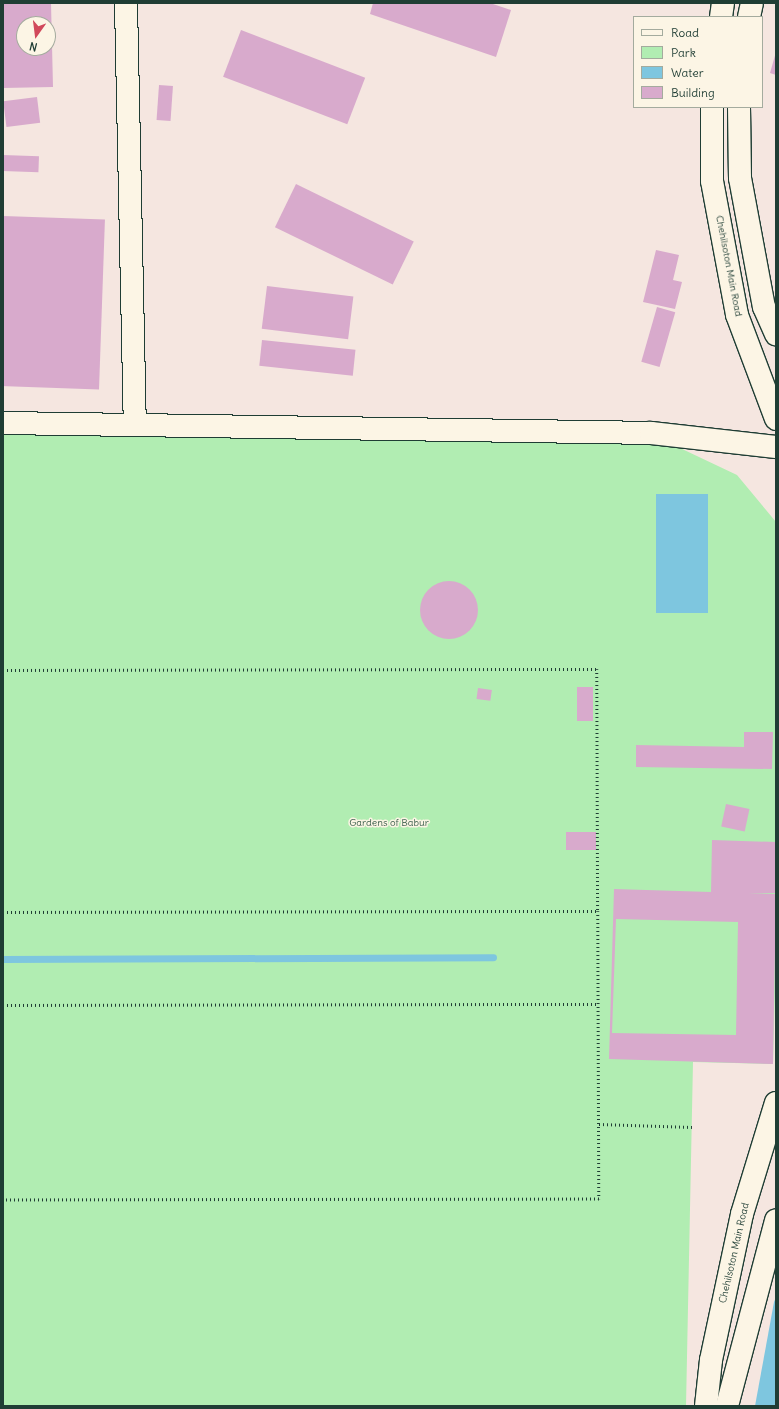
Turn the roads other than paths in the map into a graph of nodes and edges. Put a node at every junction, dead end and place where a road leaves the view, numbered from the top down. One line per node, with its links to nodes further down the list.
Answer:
1 (126, 3): 11 (street)
2 (724, 3): 4 (street)
3 (752, 3): 5 (street)
4 (721, 16)
5 (749, 16)
6 (712, 108): 9 (street, Chehilsoton Main Road)
7 (739, 108): 8 (street)
8 (776, 334)
9 (776, 419)
10 (3, 423): 11 (street)
11 (135, 424): 12 (street)
12 (776, 447)
13 (776, 1103): 15 (street, Chehilsoton Main Road)
14 (776, 1220): 16 (street)
15 (706, 1406)
16 (728, 1406)

